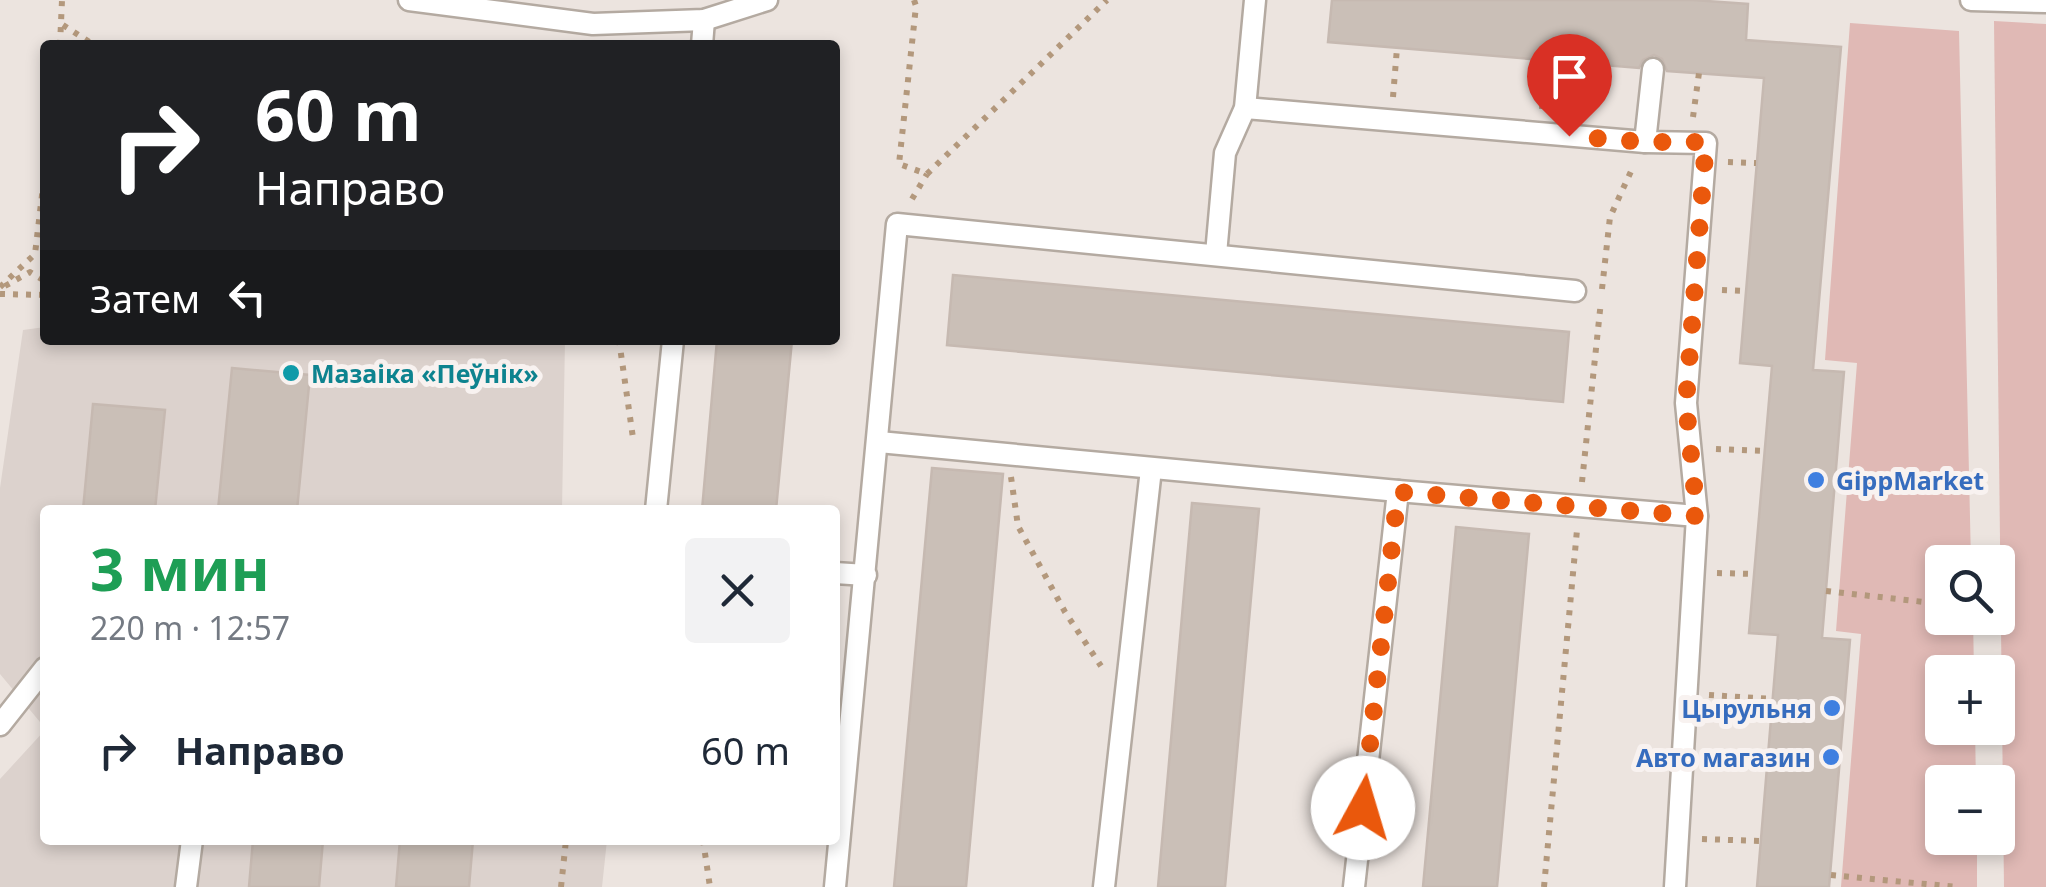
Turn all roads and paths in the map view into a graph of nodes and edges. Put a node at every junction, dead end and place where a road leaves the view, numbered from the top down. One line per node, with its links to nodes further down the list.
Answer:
1 (62, 0): 10 (path)
2 (409, 0): 9 (lane)
3 (767, 0): 9 (lane)
4 (914, 0): 5 (path)
5 (1107, 0)
6 (1256, 0): 19 (lane)
7 (1971, 0): 8 (lane)
8 (2046, 2)
9 (704, 20): 13 (lane)
10 (63, 26): 11 (path); 12 (path)
11 (61, 40)
12 (86, 40)
13 (702, 40)
14 (1397, 48): 18 (path)
15 (1546, 60): 20 (path)
16 (1653, 69): 23 (lane)
17 (1699, 74): 21 (path)
18 (1392, 105)
19 (1245, 108): 23 (lane); 27 (lane)
20 (1541, 115)
21 (1692, 121): 22 (path); 23 (path)
22 (1710, 121)
23 (1646, 132): 44 (lane)
24 (1726, 148): 25 (path)
25 (1756, 163)
26 (40, 212): 29 (path)
27 (1216, 254): 32 (lane); 36 (lane)
28 (40, 278): 29 (path)
29 (0, 290): 33 (path)
30 (1714, 290): 31 (path)
31 (1746, 291)
32 (1575, 292)
33 (40, 294)
34 (620, 345): 39 (path)
35 (672, 345): 43 (lane)
36 (878, 442): 40 (lane); 49 (lane)
37 (1711, 449): 38 (path)
38 (1765, 450)
39 (636, 453)
40 (1008, 456): 41 (lane); 56 (path)
41 (1151, 469): 42 (lane); 56 (lane)
42 (1398, 492): 44 (lane); 75 (lane)
43 (656, 505)
44 (1697, 516): 76 (lane)
45 (1716, 557): 47 (path)
46 (840, 573): 49 (lane)
47 (1716, 573): 48 (path); 50 (path)
48 (1754, 574)
49 (866, 575): 61 (lane)
50 (1714, 590)
51 (1826, 591): 52 (path)
52 (1925, 602)
53 (40, 674): 59 (lane)
54 (1709, 678): 55 (path)
55 (1708, 695): 57 (path); 58 (path)
56 (1124, 699): 74 (lane)
57 (1773, 700)
58 (1707, 713)
59 (0, 725)
60 (1700, 820): 62 (path)
61 (840, 828)
62 (1699, 838): 63 (path); 68 (path)
63 (1761, 841)
64 (191, 845): 70 (lane)
65 (565, 845): 71 (path)
66 (704, 845): 72 (path)
67 (838, 845): 73 (lane)
68 (1698, 855)
69 (1830, 875): 77 (path)
70 (186, 887)
71 (561, 887)
72 (710, 887)
73 (834, 887)
74 (1104, 887)
75 (1354, 887)
76 (1674, 887)
77 (1958, 887)

